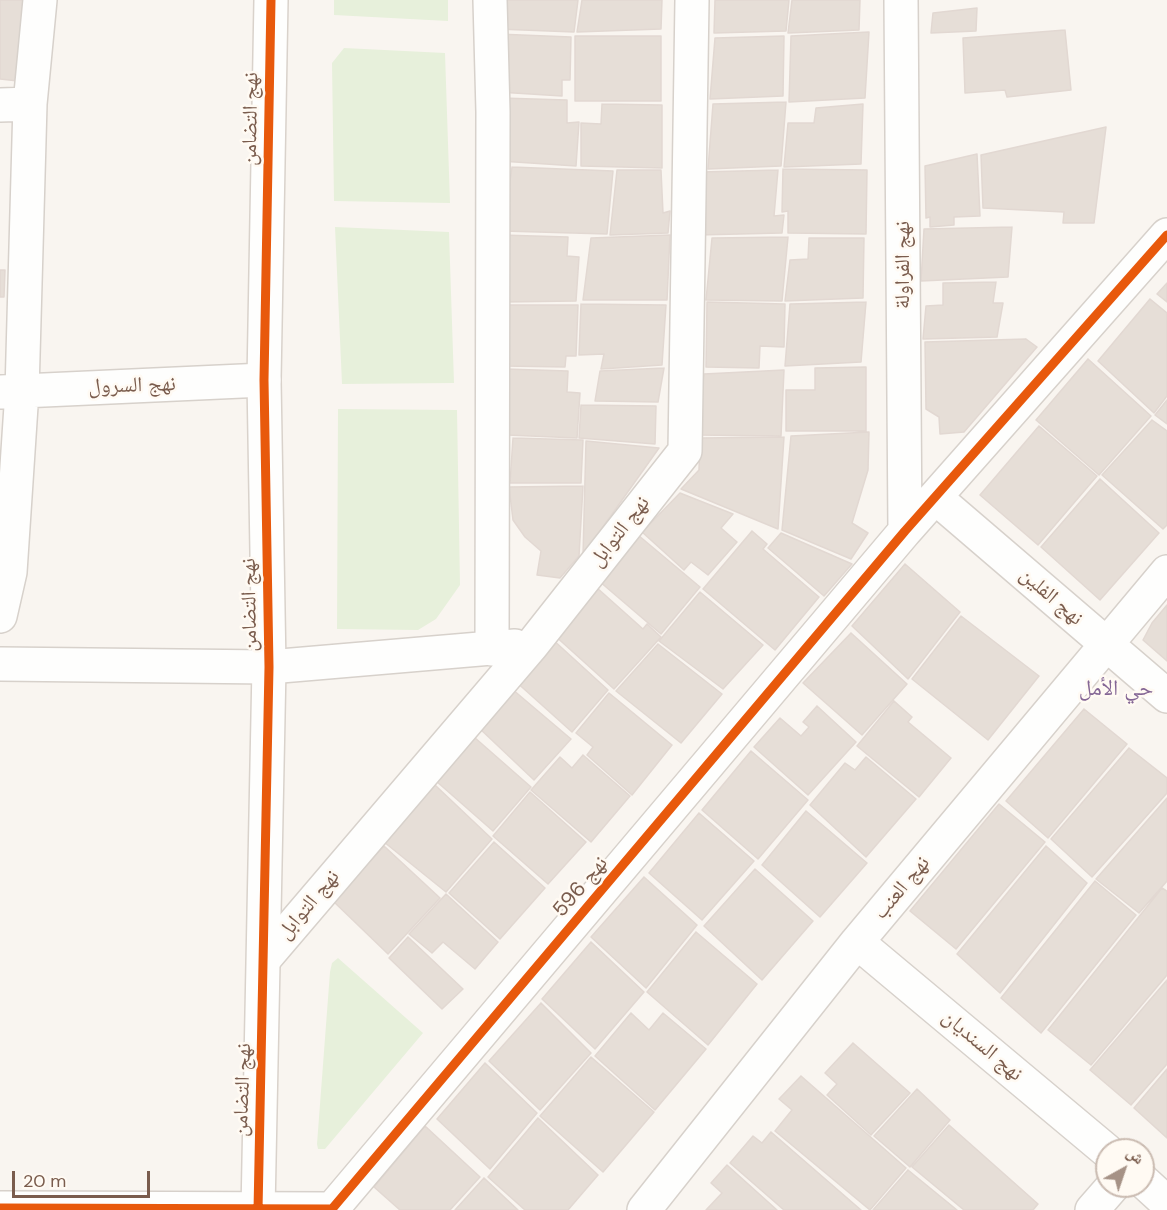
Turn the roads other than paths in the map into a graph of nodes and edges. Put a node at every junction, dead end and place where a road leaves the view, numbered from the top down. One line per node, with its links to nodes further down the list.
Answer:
1 (40, 0): 6 (street)
2 (271, 0): 8 (street, نهج التضامن)
3 (490, 0): 16 (street)
4 (692, 0): 15 (street, نهج التوابل)
5 (901, 0): 11 (street, نهج الفراولة)
6 (15, 104): 9 (street)
7 (1167, 235): 10 (street, نهج 596)
8 (264, 381): 9 (street, نهج السرول); 18 (street, نهج التضامن)
9 (11, 391): 13 (street)
10 (936, 498): 11 (street, نهج 596); 14 (street, نهج الفلين)
11 (904, 531): 28 (street, نهج 596)
12 (1167, 572): 14 (street, نهج العنب)
13 (0, 616)
14 (1104, 644): 19 (street, نهج الفلين); 20 (street, نهج العنب)
15 (532, 645): 16 (street); 21 (street, نهج التوابل)
16 (492, 648): 18 (street)
17 (0, 664): 18 (street)
18 (269, 667): 21 (street, نهج التضامن)
19 (1167, 696)
20 (857, 942): 22 (street, نهج السنديان); 29 (street, نهج العنب)
21 (265, 958): 27 (street, نهج التضامن)
22 (1095, 1141)
23 (1155, 1192): 25 (street)
24 (1102, 1198): 30 (street)
25 (1167, 1203)
26 (0, 1208): 27 (street, نهج 596)
27 (258, 1209): 28 (street, نهج 596)
28 (333, 1209)
29 (644, 1210)
30 (1092, 1210)

